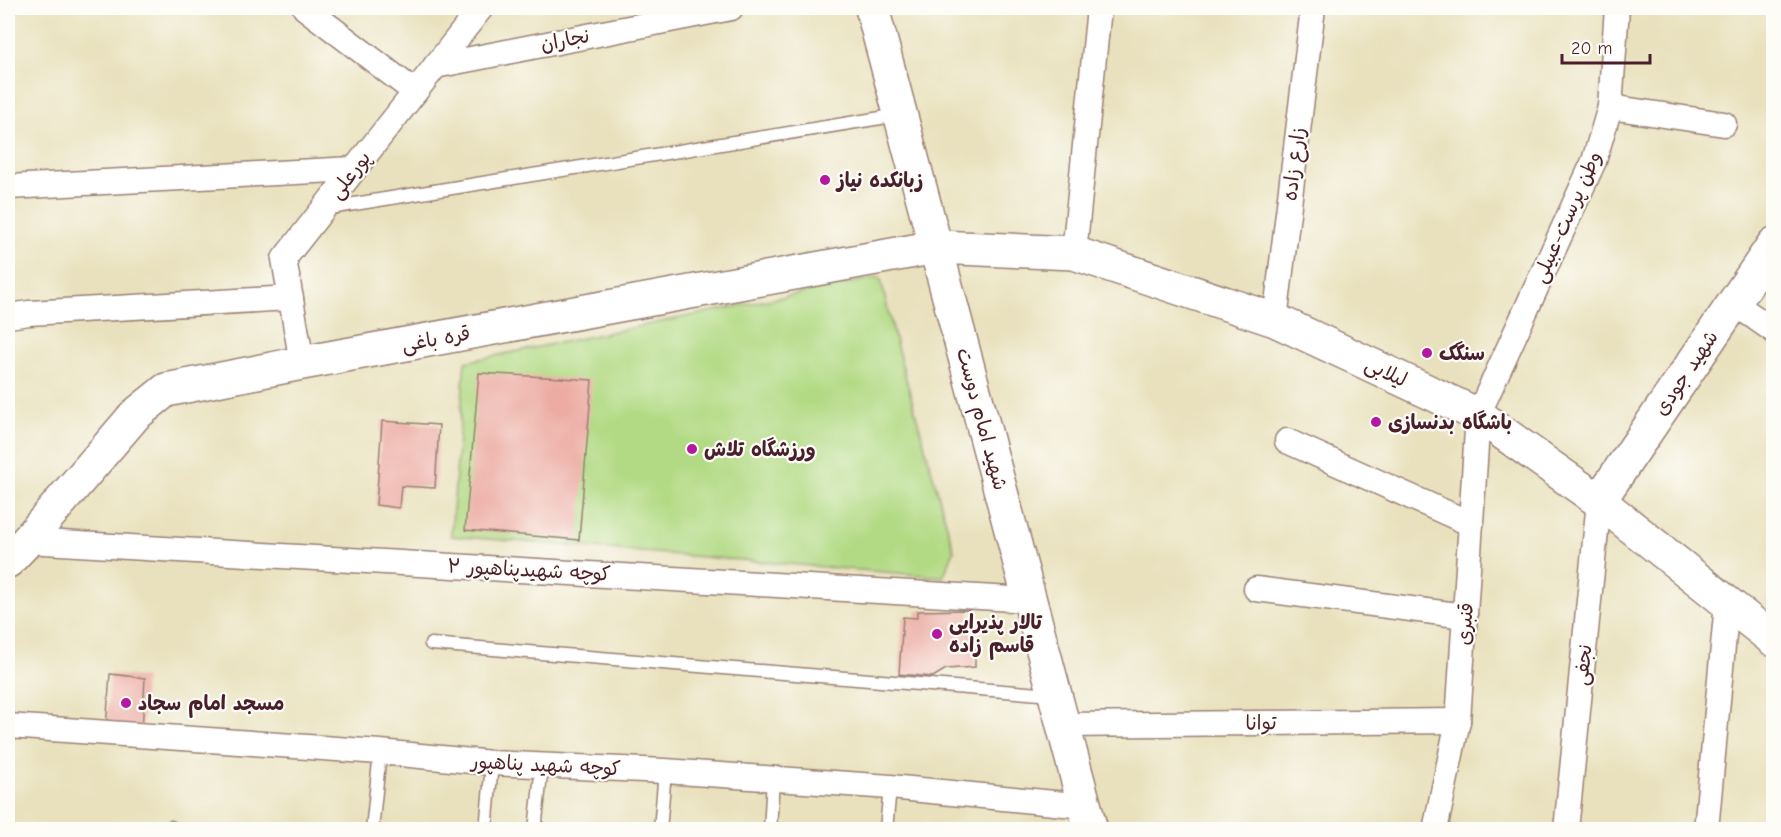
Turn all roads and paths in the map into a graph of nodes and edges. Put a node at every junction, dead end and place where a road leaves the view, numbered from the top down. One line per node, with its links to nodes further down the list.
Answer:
1 (305, 8): 9 (street)
2 (731, 8): 8 (street, نجاران)
3 (872, 8): 11 (main road, شهید امام دوست)
4 (1099, 8): 18 (street)
5 (1313, 8): 22 (street, زارع زاده)
6 (1617, 8): 10 (street, وطن پرست-عبیلی)
7 (476, 10): 8 (street, پورعلی)
8 (435, 66): 9 (street, پورعلی)
9 (415, 92): 13 (street, پورعلی)
10 (1610, 107): 12 (street); 25 (street, وطن پرست-عبیلی)
11 (901, 114): 15 (lane); 17 (main road, شهید امام دوست)
12 (1724, 124)
13 (354, 170): 14 (street); 15 (street, پورعلی)
14 (8, 186)
15 (323, 210): 19 (street, پورعلی)
16 (1773, 244): 20 (main road, شهید جودی)
17 (936, 247): 18 (main road, لیلابی); 24 (main road, قره باغی); 31 (main road, شهید امام دوست)
18 (1074, 253): 22 (main road, لیلابی)
19 (291, 298): 21 (street); 24 (street, پورعلی)
20 (1734, 303): 23 (street); 27 (main road, شهید جودی)
21 (8, 316)
22 (1275, 320): 25 (main road, لیلابی)
23 (1773, 331)
24 (302, 363): 29 (main road, قره باغی)
25 (1478, 415): 27 (main road, لیلابی); 28 (street, قنبری)
26 (1287, 441): 28 (street)
27 (1599, 501): 32 (main road, لیلابی); 53 (street, نجفی)
28 (1471, 524): 33 (street, قنبری)
29 (14, 551): 31 (street, ۲ کوچه شهیدپناهپور)
30 (1256, 589): 33 (street)
31 (1030, 600): 36 (main road, شهید امام دوست)
32 (1727, 603): 34 (main road, لیلابی); 54 (street)
33 (1465, 616): 37 (street, قنبری)
34 (1773, 640)
35 (431, 644): 36 (lane)
36 (1059, 710): 37 (street, توانا); 45 (main road, شهید امام دوست)
37 (1458, 721): 52 (street, قنبری)
38 (8, 726): 39 (street, کوچه شهید پناهپور)
39 (380, 752): 40 (street, کوچه شهید پناهپور); 46 (lane)
40 (492, 763): 41 (street, کوچه شهید پناهپور); 47 (lane)
41 (542, 765): 42 (street, کوچه شهید پناهپور); 48 (lane)
42 (665, 771): 43 (street, کوچه شهید پناهپور); 49 (lane)
43 (774, 779): 44 (street, کوچه شهید پناهپور); 50 (lane)
44 (890, 787): 45 (street, کوچه شهید پناهپور); 51 (lane)
45 (1088, 818)
46 (372, 830)
47 (486, 830)
48 (534, 830)
49 (660, 830)
50 (770, 830)
51 (886, 830)
52 (1435, 830)
53 (1566, 830)
54 (1706, 830)

